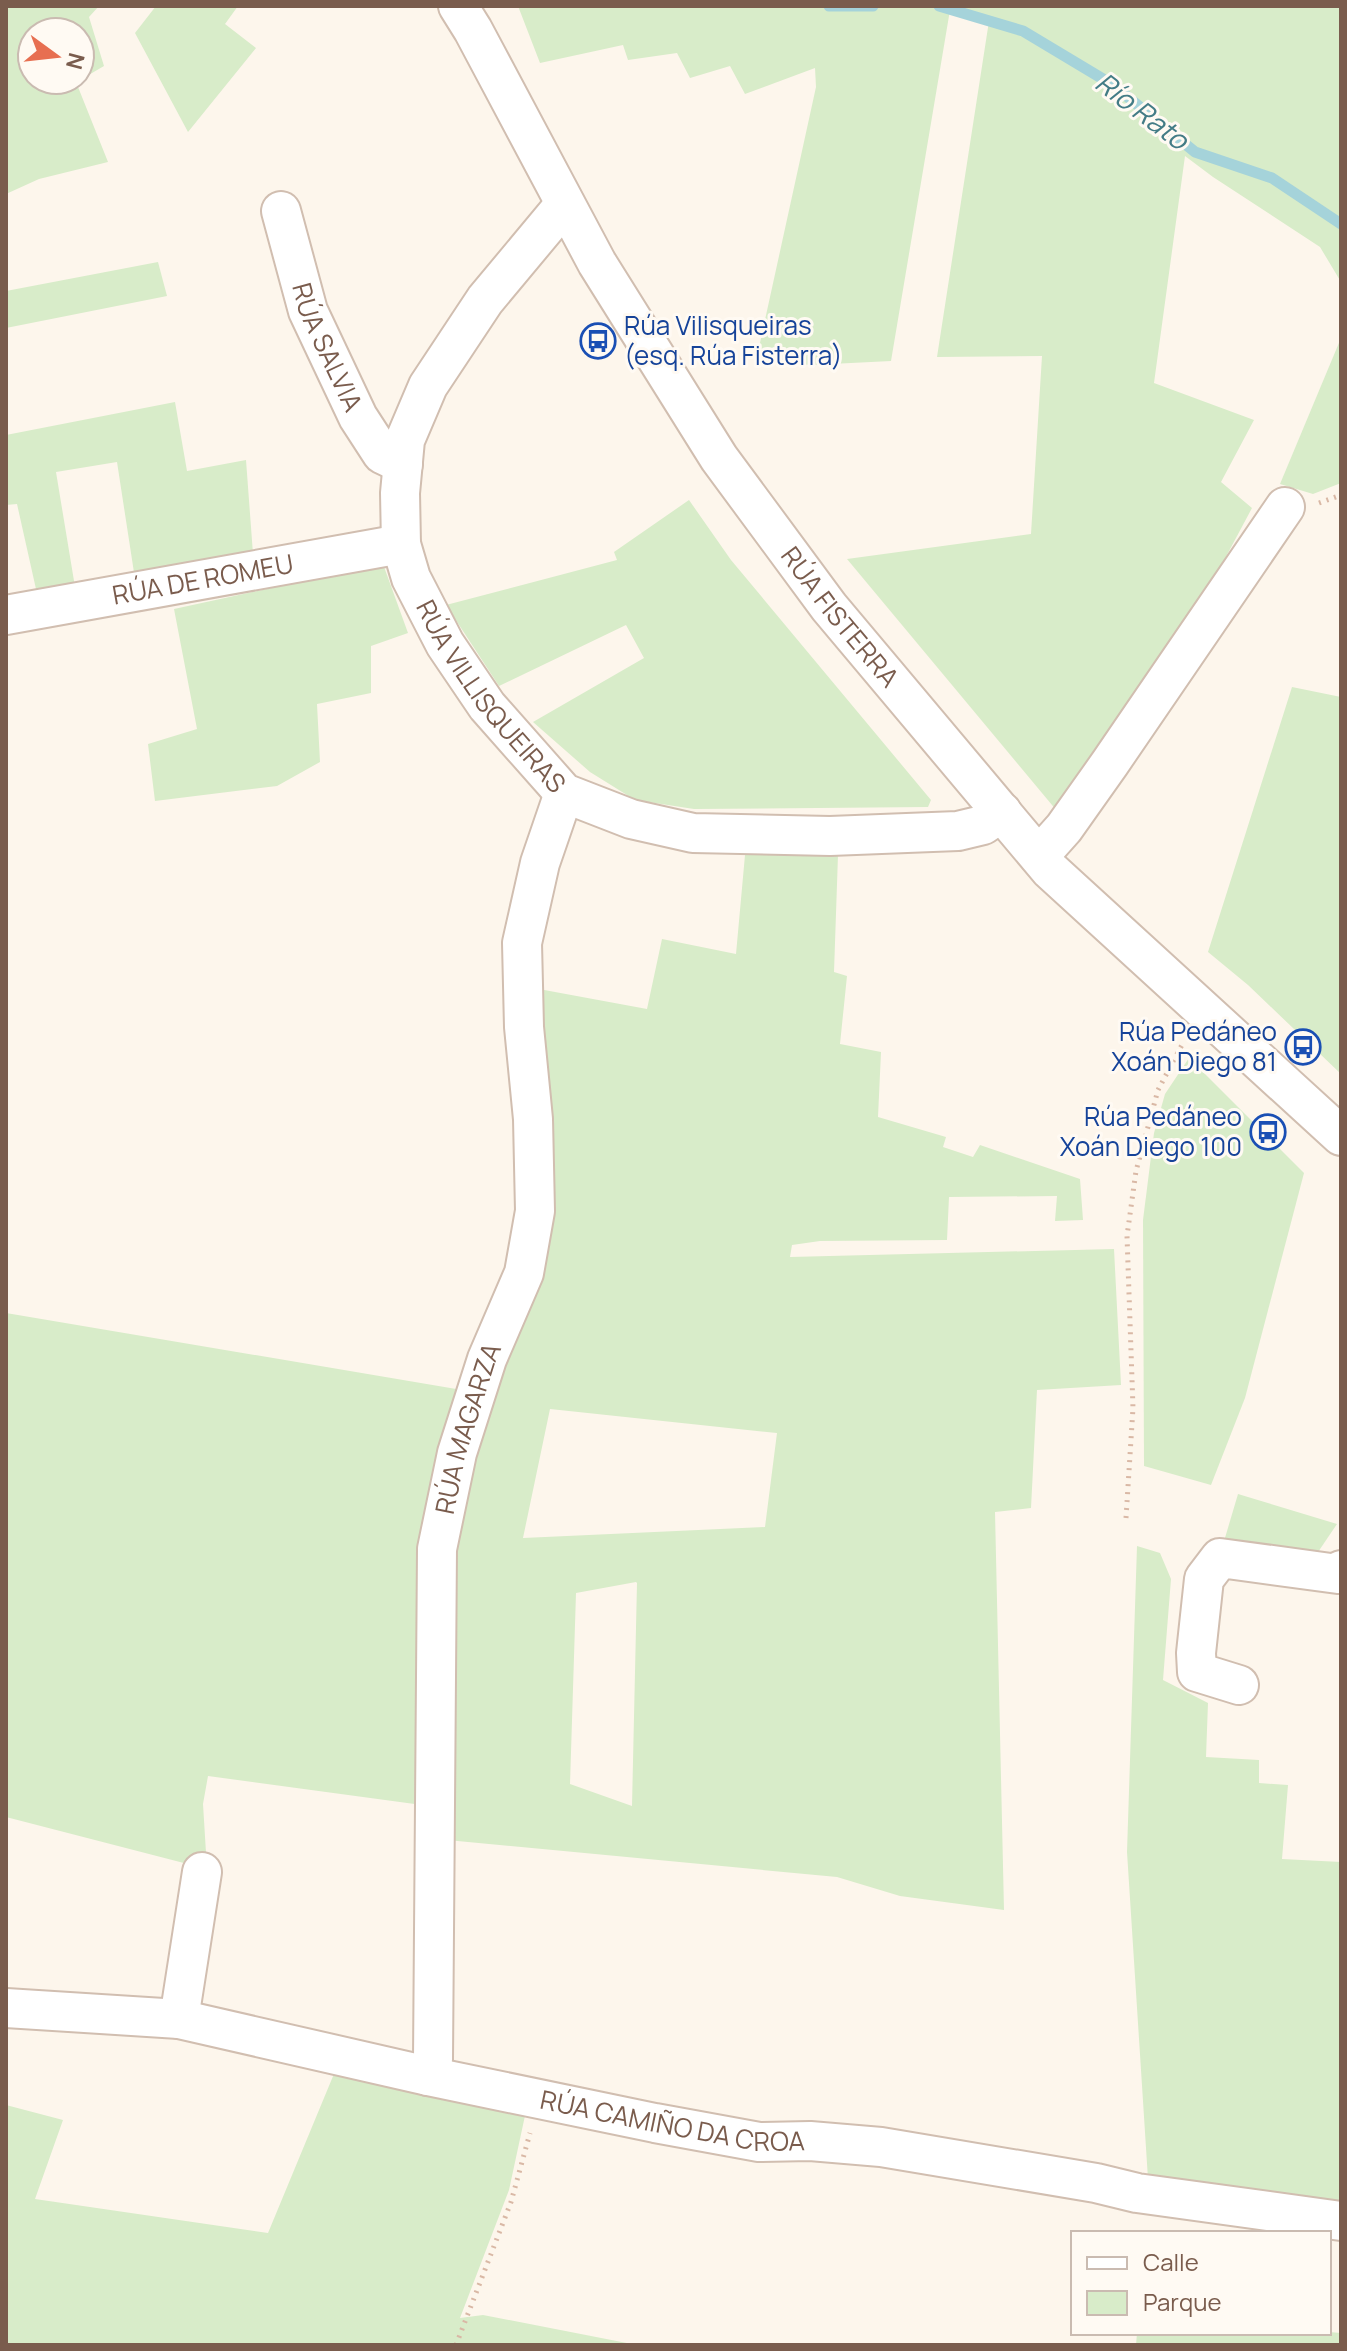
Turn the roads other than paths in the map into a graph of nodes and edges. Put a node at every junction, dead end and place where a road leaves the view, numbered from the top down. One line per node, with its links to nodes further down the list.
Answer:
1 (458, 6): 2 (street, RÚA FISTERRA)
2 (565, 204): 4 (street, RÚA VILLISQUEIRAS); 9 (street, RÚA FISTERRA)
3 (281, 211): 4 (street, RÚA SALVIA)
4 (403, 464): 6 (street, RÚA VILLISQUEIRAS)
5 (1285, 507): 10 (street)
6 (401, 544): 7 (street, RÚA DE ROMEU); 8 (street, RÚA VILLISQUEIRAS)
7 (6, 615)
8 (564, 793): 9 (street, RÚA VILLISQUEIRAS); 17 (street, RÚA MAGARZA)
9 (1002, 812): 10 (street, RÚA FISTERRA)
10 (1039, 856): 11 (street, RÚA FISTERRA)
11 (1341, 1136)
12 (1340, 1573): 13 (street)
13 (1239, 1685)
14 (202, 1872): 16 (street)
15 (6, 2008): 16 (street, RÚA CAMIÑO DA CROA)
16 (179, 2019): 17 (street, RÚA CAMIÑO DA CROA)
17 (428, 2076): 18 (street, RÚA CAMIÑO DA CROA)
18 (1341, 2221)

